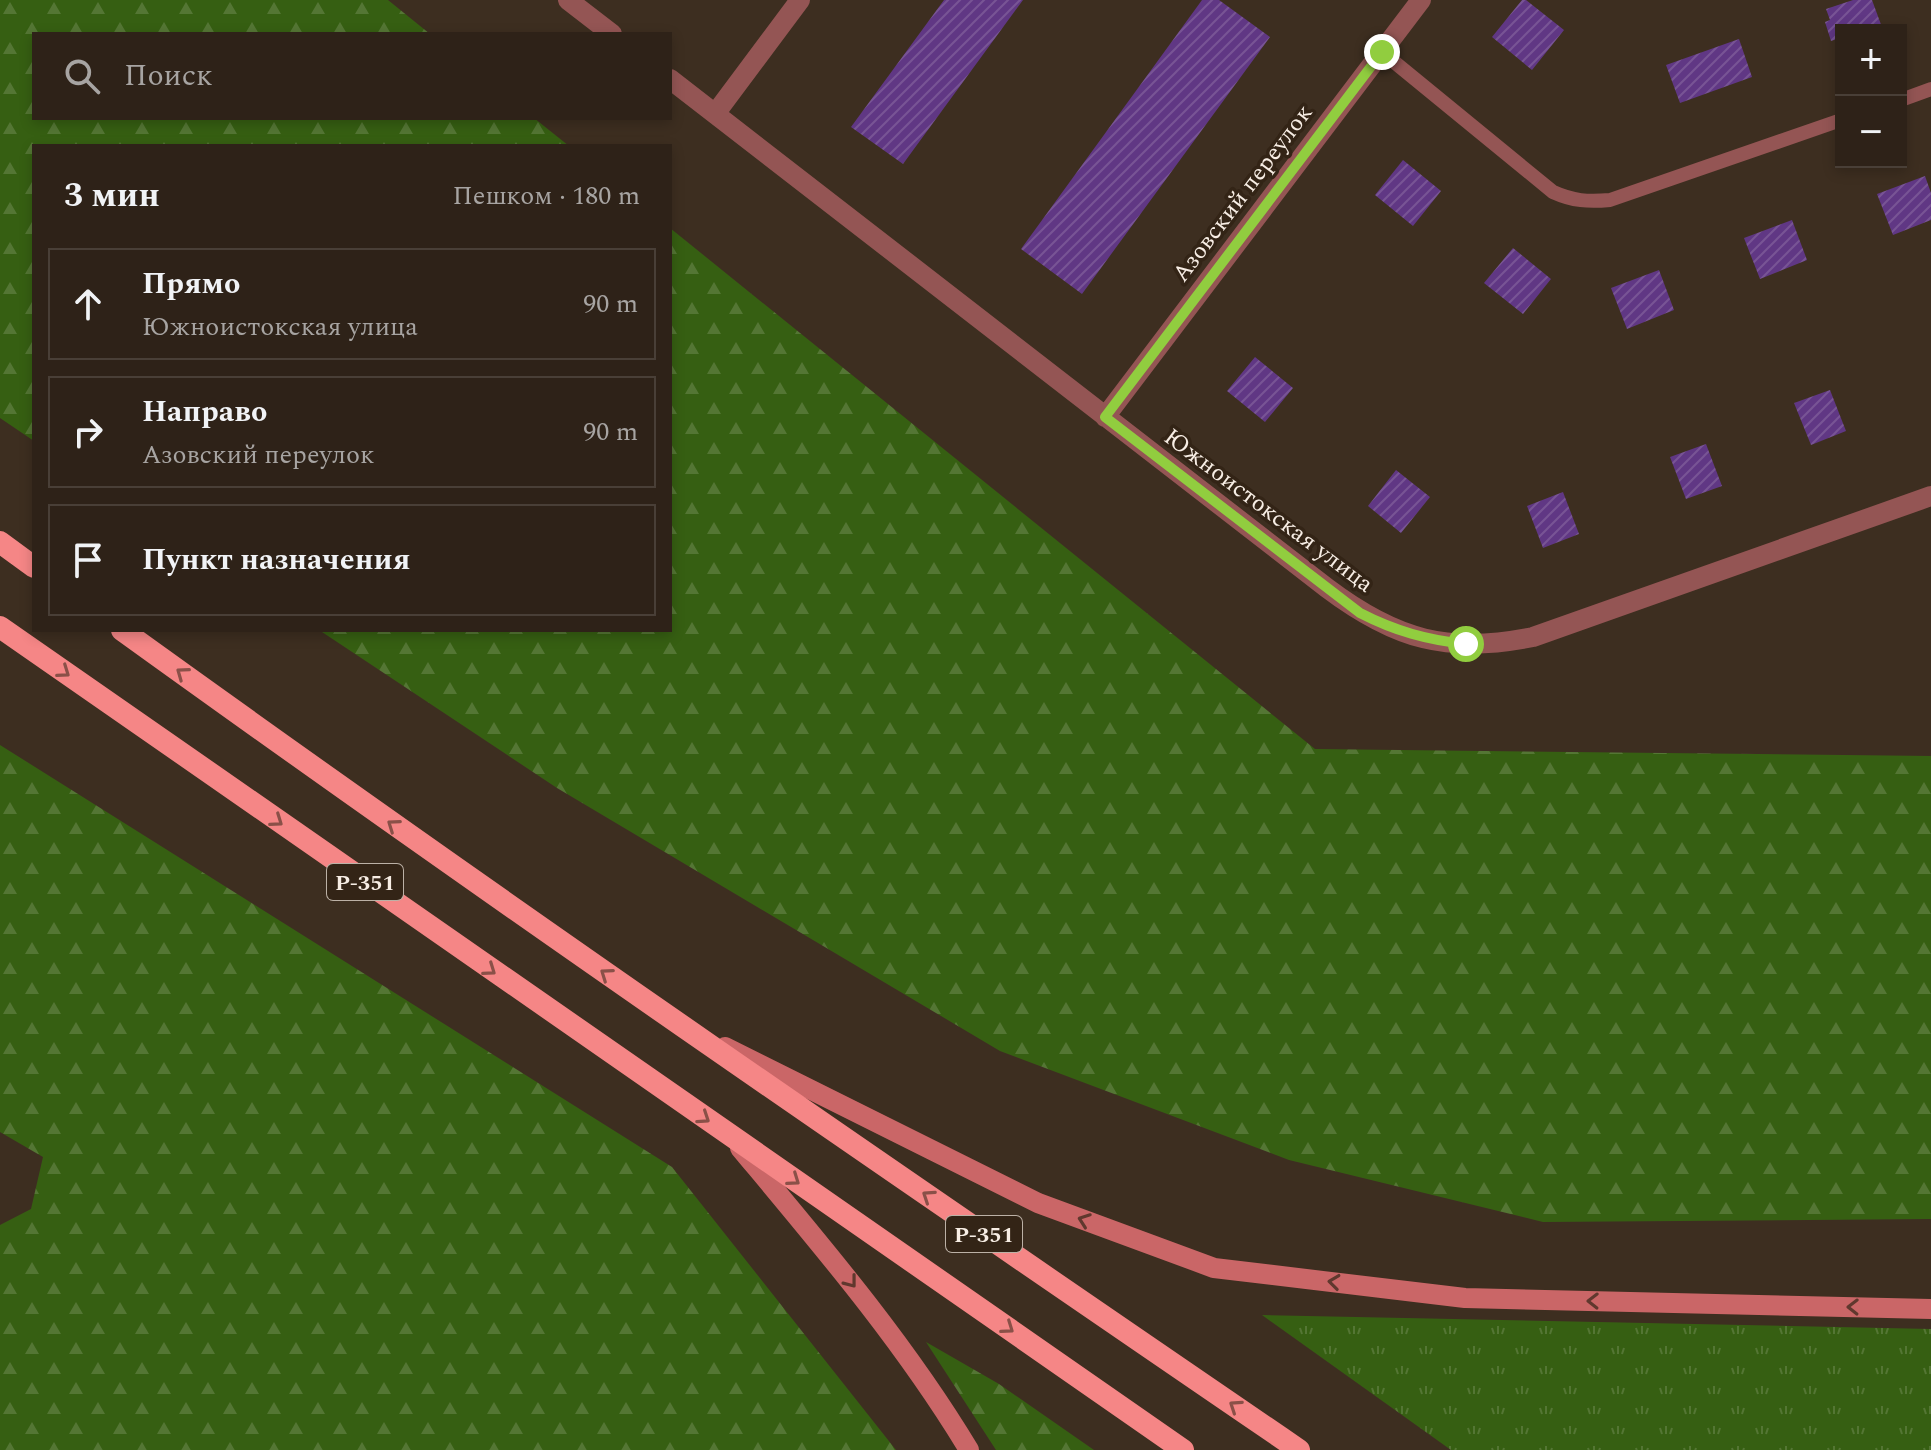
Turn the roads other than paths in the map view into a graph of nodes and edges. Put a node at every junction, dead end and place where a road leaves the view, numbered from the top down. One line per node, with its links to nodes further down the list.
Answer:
1 (568, 0): 4 (street)
2 (800, 0): 9 (street)
3 (1421, 0): 5 (street, Азовский переулок)
4 (609, 32)
5 (1382, 52): 10 (lane); 11 (street, Азовский переулок)
6 (672, 81): 9 (street, Южноистокская улица)
7 (1931, 89): 8 (lane)
8 (1907, 98)
9 (715, 114): 11 (street, Южноистокская улица)
10 (1835, 122)
11 (1105, 417): 12 (street, Южноистокская улица)
12 (1931, 496)
13 (0, 542): 14 (highway)
14 (32, 566)
15 (0, 627): 18 (highway, Р-351, one-way to 18)
16 (125, 632): 17 (highway, Р-351, one-way to 16)
17 (669, 1019): 19 (main road, one-way to 17); 22 (highway, Р-351, one-way to 17)
18 (730, 1135): 20 (main road, one-way to 20); 21 (highway, Р-351, one-way to 21)
19 (1931, 1309)
20 (969, 1450)
21 (1183, 1450)
22 (1299, 1450)

